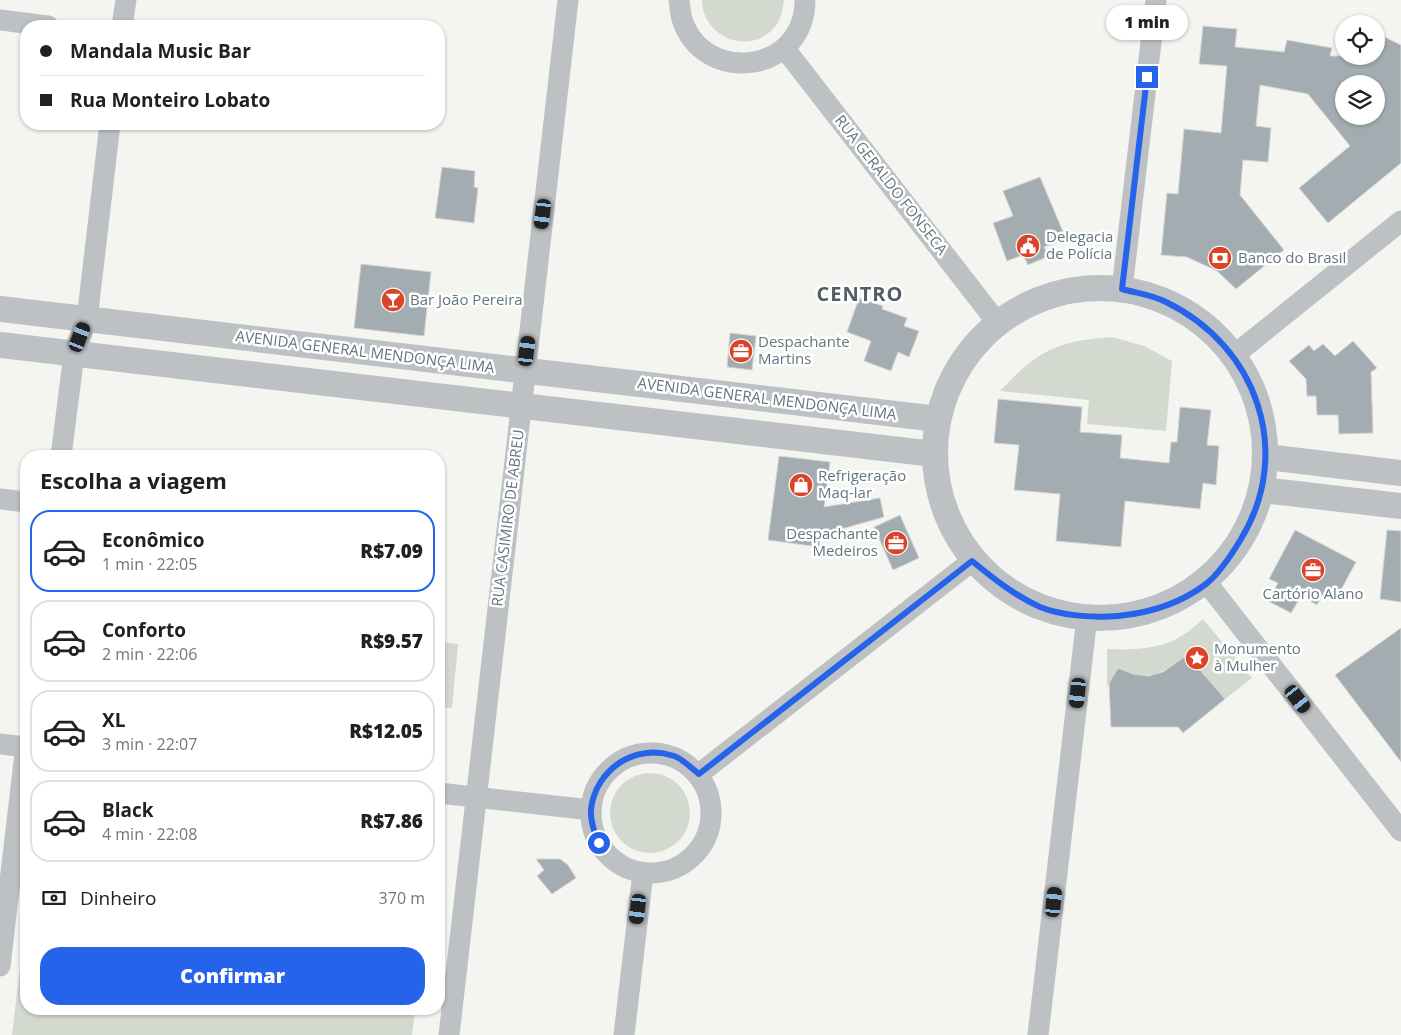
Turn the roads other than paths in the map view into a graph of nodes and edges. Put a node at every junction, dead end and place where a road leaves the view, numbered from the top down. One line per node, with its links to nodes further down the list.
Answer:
1 (126, 0): 7 (street)
2 (568, 0): 19 (street, RUA CASIMIRO DE ABREU)
3 (679, 0): 9 (street)
4 (805, 0): 9 (street)
5 (1156, 0): 12 (street)
6 (0, 20): 8 (street)
7 (123, 20)
8 (20, 22)
9 (785, 49): 15 (street, RUA GERALDO FONSECA)
10 (109, 130): 14 (street)
11 (1401, 221): 18 (street)
12 (1122, 289): 15 (street); 18 (street)
13 (0, 309): 14 (street, AVENIDA GENERAL MENDONÇA LIMA)
14 (86, 319): 17 (street); 19 (street, AVENIDA GENERAL MENDONÇA LIMA)
15 (996, 321): 21 (street)
16 (0, 346): 17 (street)
17 (74, 354): 20 (street); 22 (street)
18 (1233, 356): 24 (street)
19 (525, 370): 20 (street, RUA CASIMIRO DE ABREU); 21 (street, AVENIDA GENERAL MENDONÇA LIMA)
20 (521, 406): 23 (street); 38 (street, RUA CASIMIRO DE ABREU)
21 (938, 419): 23 (street)
22 (62, 450)
23 (934, 454): 30 (street)
24 (1267, 457): 25 (street); 26 (street)
25 (1401, 473)
26 (1263, 490): 29 (street); 31 (street)
27 (0, 499): 28 (street)
28 (20, 501)
29 (1401, 506)
30 (972, 561): 32 (street); 35 (street)
31 (1207, 583): 32 (street); 40 (street)
32 (1087, 617): 45 (street)
33 (0, 744): 34 (street)
34 (20, 746)
35 (699, 774): 39 (street); 41 (street)
36 (445, 794): 38 (street)
37 (20, 797): 42 (street)
38 (476, 797): 39 (street); 43 (street, RUA CASIMIRO DE ABREU)
39 (591, 810): 41 (street)
40 (1401, 831)
41 (643, 873): 44 (street)
42 (0, 966)
43 (449, 1035)
44 (624, 1035)
45 (1038, 1035)

